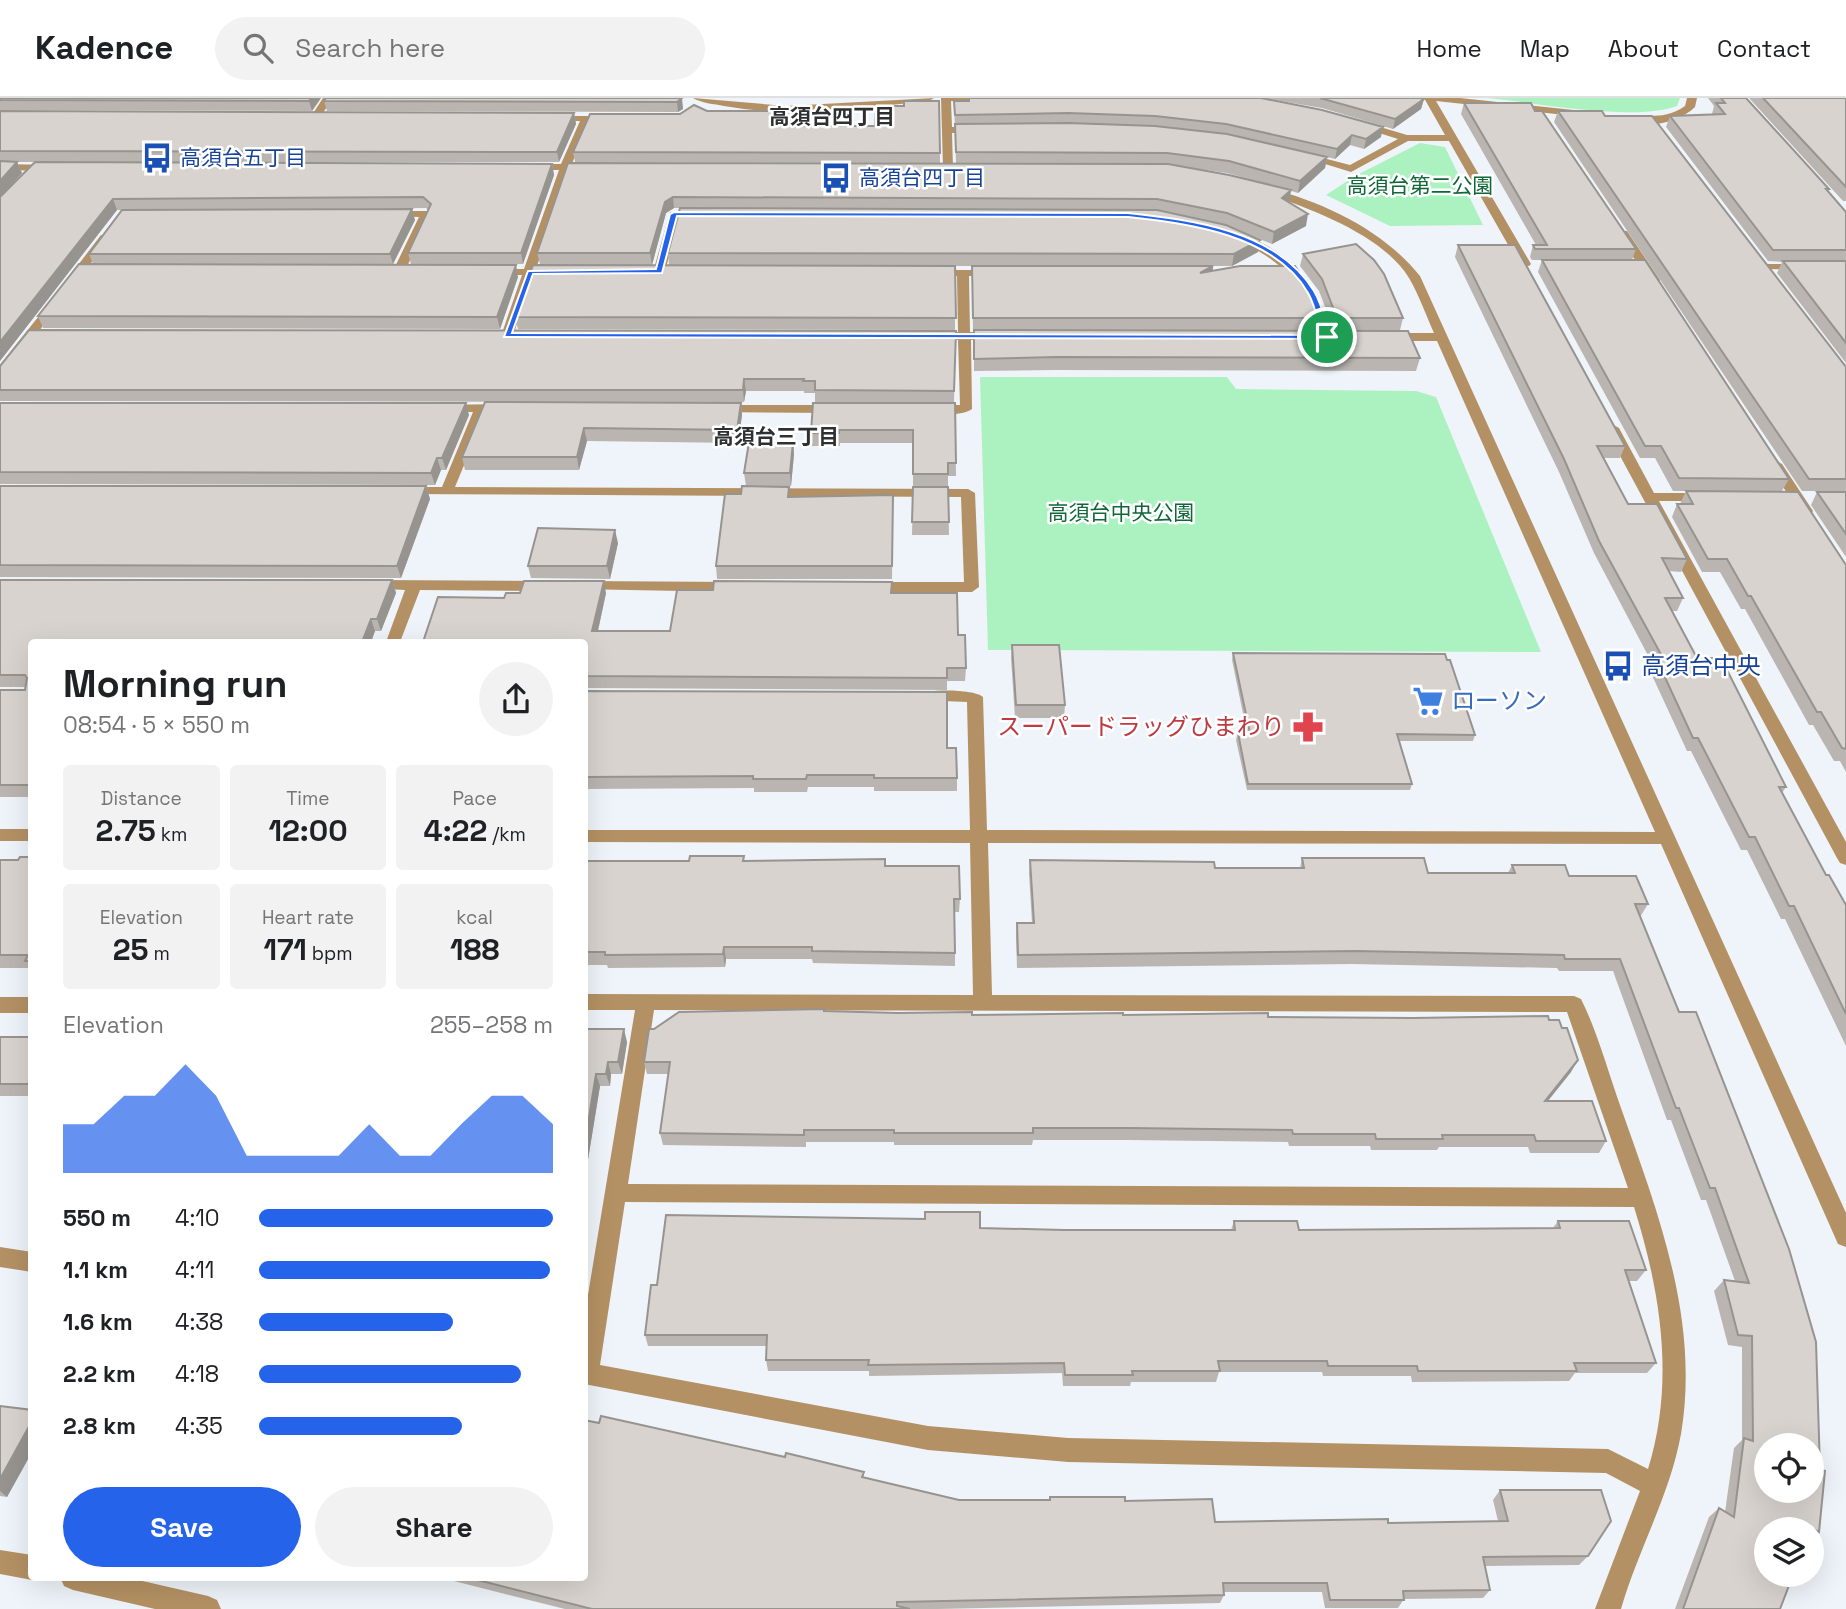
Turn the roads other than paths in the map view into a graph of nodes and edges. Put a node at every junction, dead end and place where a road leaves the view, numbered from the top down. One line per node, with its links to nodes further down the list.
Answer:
1 (328, 98): 12 (street)
2 (698, 98): 3 (street)
3 (929, 98)
4 (948, 98): 7 (street); 20 (street)
5 (1431, 98): 8 (street); 24 (street)
6 (1692, 98): 18 (street)
7 (1000, 102)
8 (1538, 109): 9 (street); 17 (street)
9 (1589, 114)
10 (1614, 117): 18 (street)
11 (302, 118): 12 (street)
12 (315, 118): 13 (street)
13 (328, 118)
14 (545, 118): 15 (street)
15 (586, 118): 16 (street); 30 (street)
16 (600, 118)
17 (1546, 120)
18 (1652, 121): 22 (street)
19 (1354, 122): 23 (street)
20 (947, 130): 21 (street); 32 (street)
21 (989, 130)
22 (1660, 131)
23 (1406, 138): 24 (street); 25 (street)
24 (1452, 138): 45 (street)
25 (1290, 153)
26 (0, 167): 27 (street)
27 (36, 167): 28 (street); 33 (street)
28 (64, 167)
29 (511, 167): 30 (street)
30 (566, 167): 31 (street); 50 (street)
31 (607, 167)
32 (934, 168)
33 (23, 182)
34 (1252, 186): 70 (street)
35 (385, 214): 47 (street)
36 (715, 214): 52 (street)
37 (1615, 221): 59 (street)
38 (113, 226): 43 (street)
39 (1221, 230): 54 (street)
40 (1756, 257): 41 (street)
41 (1764, 267): 42 (street); 58 (street)
42 (1846, 267)
43 (80, 270): 44 (street); 60 (street)
44 (94, 270)
45 (1532, 270)
46 (386, 271): 47 (street)
47 (399, 271): 48 (street)
48 (412, 271)
49 (478, 272): 50 (street)
50 (530, 272): 51 (street); 63 (street)
51 (569, 272)
52 (673, 272)
53 (1282, 272): 54 (street)
54 (1295, 272): 68 (street)
55 (921, 273): 56 (street)
56 (963, 273): 57 (street); 66 (street)
57 (1008, 273)
58 (1772, 278)
59 (1661, 289)
60 (30, 335): 61 (street); 71 (street)
61 (44, 335)
62 (494, 336): 63 (street)
63 (507, 336): 64 (street)
64 (521, 336)
65 (924, 336): 66 (street)
66 (965, 336): 67 (street); 77 (street)
67 (1007, 336)
68 (1313, 337)
69 (1379, 337): 70 (street)
70 (1443, 337): 95 (street)
71 (0, 373)
72 (426, 408): 73 (street)
73 (481, 408): 74 (street); 81 (street)
74 (522, 408)
75 (702, 409): 76 (street)
76 (855, 409)
77 (911, 409)
78 (1604, 412): 82 (street)
79 (1767, 452): 84 (street)
80 (391, 491): 81 (street)
81 (447, 491): 88 (street)
82 (1649, 497): 83 (street); 96 (street)
83 (1717, 498)
84 (1811, 519)
85 (359, 585): 86 (street)
86 (414, 585): 87 (street); 89 (street)
87 (749, 587)
88 (846, 587)
89 (394, 639)
90 (905, 696): 94 (street)
91 (0, 835): 92 (street)
92 (28, 835)
93 (588, 836): 94 (street)
94 (980, 837): 95 (street); 99 (street)
95 (1668, 838): 104 (street)
96 (1846, 858)
97 (588, 1002): 98 (street)
98 (646, 1002): 99 (street); 102 (street)
99 (983, 1004): 103 (street)
100 (0, 1005): 101 (street)
101 (28, 1005)
102 (615, 1193): 103 (street); 107 (street)
103 (1642, 1198): 109 (street)
104 (1846, 1237)
105 (0, 1257): 106 (street)
106 (28, 1261)
107 (588, 1362)
108 (588, 1374): 109 (street)
109 (1655, 1486): 114 (street)
110 (0, 1562): 111 (street)
111 (28, 1567)
112 (90, 1581): 113 (street)
113 (208, 1609)
114 (1608, 1609)

